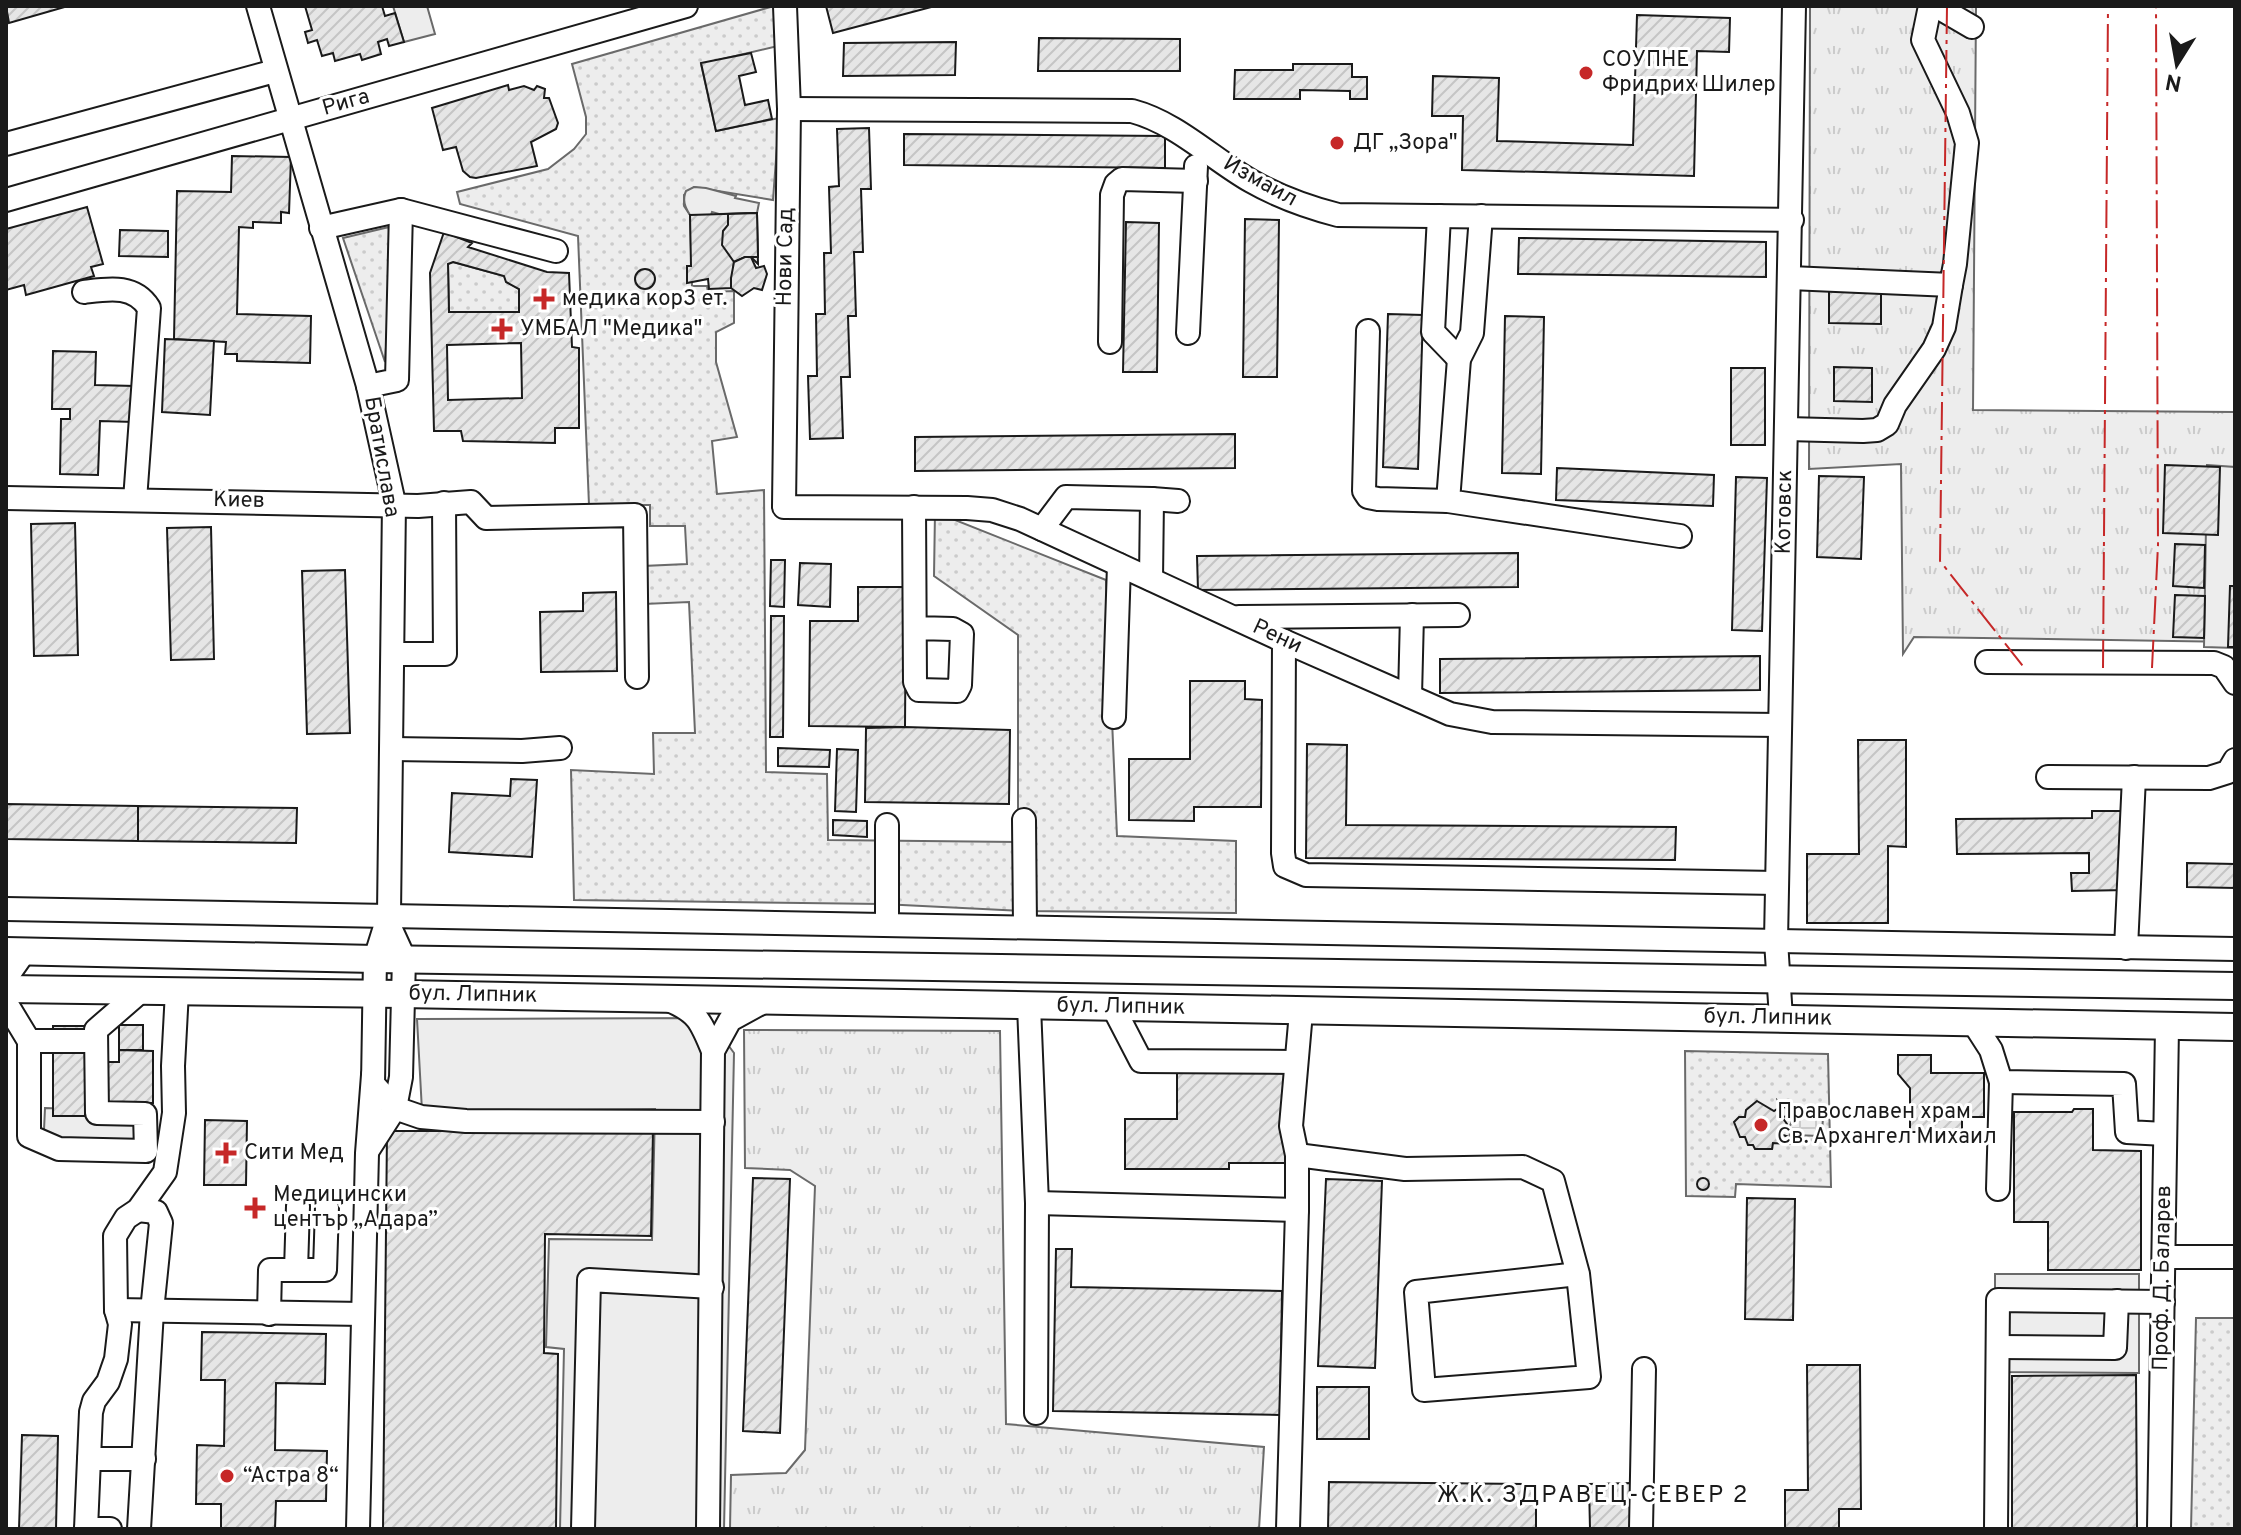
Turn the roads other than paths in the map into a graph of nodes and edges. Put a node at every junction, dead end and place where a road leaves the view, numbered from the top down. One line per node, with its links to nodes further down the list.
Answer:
1 (258, 6): 7 (street, Братислава)
2 (686, 6): 9 (street, Рига)
3 (785, 6): 8 (street, Нови Сад)
4 (1794, 6): 17 (street, Котовск)
5 (1933, 6): 6 (street); 21 (street)
6 (1972, 27)
7 (275, 71): 9 (street, Братислава); 10 (street)
8 (789, 109): 11 (street, Измаил); 36 (street, Нови Сад)
9 (290, 119): 13 (street, Рига); 18 (street, Братислава)
10 (6, 144)
11 (1198, 145): 12 (street); 15 (street, Измаил)
12 (1196, 181): 24 (street); 25 (street)
13 (6, 200)
14 (401, 210): 18 (street); 19 (street); 27 (street)
15 (1439, 216): 16 (street, Измаил); 26 (street)
16 (1481, 216): 17 (street, Измаил); 26 (street)
17 (1792, 220): 20 (street, Котовск)
18 (321, 228): 27 (street, Братислава)
19 (556, 251)
20 (1790, 278): 21 (street); 28 (street, Котовск)
21 (1951, 285): 28 (street)
22 (84, 292): 31 (street)
23 (1368, 331): 33 (street)
24 (1188, 333)
25 (1110, 342)
26 (1459, 359): 33 (street)
27 (368, 386): 34 (street, Братислава)
28 (1787, 429): 53 (street, Котовск)
29 (6, 498): 31 (street, Киев)
30 (1152, 499): 32 (street); 38 (street); 41 (street)
31 (135, 500): 34 (street, Киев)
32 (1178, 501)
33 (1448, 501): 39 (street)
34 (394, 503): 35 (street, Киев); 47 (street, Братислава)
35 (444, 503): 47 (street); 49 (street, Киев)
36 (784, 507): 37 (street, Рени)
37 (914, 507): 38 (street, Рени); 45 (street)
38 (1042, 529): 40 (street, Рени)
39 (1680, 536)
40 (1119, 565): 41 (street, Рени); 52 (street)
41 (1151, 579): 44 (street, Рени)
42 (1412, 615): 43 (street); 44 (street); 51 (street)
43 (1458, 615)
44 (1232, 617): 46 (street, Рени)
45 (915, 628)
46 (1284, 641): 51 (street, Рени); 61 (street)
47 (394, 654): 55 (street, Братислава)
48 (1987, 662): 50 (street)
49 (637, 677)
50 (2235, 683)
51 (1410, 696): 53 (street, Рени)
52 (1114, 717)
53 (1780, 725): 61 (street, Котовск)
54 (560, 748): 55 (street)
55 (392, 749): 63 (street, Братислава)
56 (2235, 760): 58 (street)
57 (2048, 777): 58 (street)
58 (2134, 777): 67 (street)
59 (1024, 820): 65 (street)
60 (887, 825): 64 (street)
61 (1777, 883): 66 (street, Котовск)
62 (6, 909): 63 (street)
63 (389, 918): 64 (street); 70 (street); 71 (street)
64 (887, 924): 65 (street)
65 (1025, 926): 66 (street)
66 (1776, 941): 67 (street); 73 (street, Котовск)
67 (2126, 948): 68 (street)
68 (2235, 949)
69 (16, 951): 71 (main road, бул. Липник); 72 (street)
70 (404, 958): 71 (main road, бул. Липник); 73 (main road, бул. Липник); 79 (street)
71 (375, 959): 78 (street)
72 (6, 978)
73 (1777, 981): 74 (main road, бул. Липник); 86 (street, Котовск)
74 (2235, 986)
75 (6, 989): 76 (main road, бул. Липник)
76 (141, 991): 77 (main road, бул. Липник); 91 (street)
77 (177, 991): 78 (main road, бул. Липник); 105 (street)
78 (373, 994): 79 (main road, бул. Липник); 94 (street)
79 (402, 994): 80 (main road, бул. Липник); 96 (street)
80 (666, 999): 81 (main road, бул. Липник); 92 (street)
81 (765, 1001): 83 (main road, бул. Липник); 92 (street)
82 (6, 1003): 90 (street)
83 (1029, 1006): 84 (main road, бул. Липник); 102 (street)
84 (1113, 1007): 85 (main road, бул. Липник); 93 (street)
85 (1301, 1012): 86 (main road, бул. Липник); 93 (street)
86 (1781, 1018): 87 (main road, бул. Липник)
87 (1973, 1022): 88 (main road, бул. Липник); 95 (street)
88 (2167, 1027): 89 (main road, бул. Липник); 98 (street, Проф. Д. Баларев)
89 (2235, 1027)
90 (29, 1041): 91 (street); 91 (street)
91 (96, 1041)
92 (713, 1051): 97 (street)
93 (1296, 1062): 100 (street)
94 (373, 1072): 96 (street); 99 (street)
95 (2001, 1082): 98 (street); 101 (street)
96 (395, 1108): 97 (street); 99 (street)
97 (713, 1122): 111 (street)
98 (2165, 1134): 107 (street, Проф. Д. Баларев)
99 (367, 1153): 117 (street)
100 (1297, 1155): 106 (street); 110 (street)
101 (1998, 1189)
102 (1037, 1203): 106 (street); 120 (street)
103 (298, 1206): 109 (street)
104 (327, 1207): 109 (street)
105 (138, 1210): 114 (street); 115 (street)
106 (1297, 1210): 129 (street)
107 (2164, 1257): 108 (street); 113 (street, Проф. Д. Баларев)
108 (2235, 1257)
109 (296, 1270): 116 (street)
110 (1578, 1274): 110 (street)
111 (712, 1287): 127 (street); 128 (street)
112 (2117, 1301): 113 (street); 118 (street); 118 (street)
113 (2163, 1302): 132 (street, Проф. Д. Баларев)
114 (116, 1310): 115 (street); 121 (street)
115 (152, 1311): 116 (street); 122 (street)
116 (269, 1314): 117 (street)
117 (363, 1314): 126 (street)
118 (1998, 1347): 131 (street)
119 (1644, 1369): 130 (street)
120 (1036, 1413)
121 (89, 1459): 122 (street); 123 (street)
122 (144, 1459): 125 (street)
123 (86, 1529): 124 (street)
124 (110, 1529)
125 (139, 1529)
126 (358, 1529)
127 (583, 1529)
128 (708, 1529)
129 (1288, 1529)
130 (1641, 1529)
131 (1996, 1529)
132 (2159, 1529)

